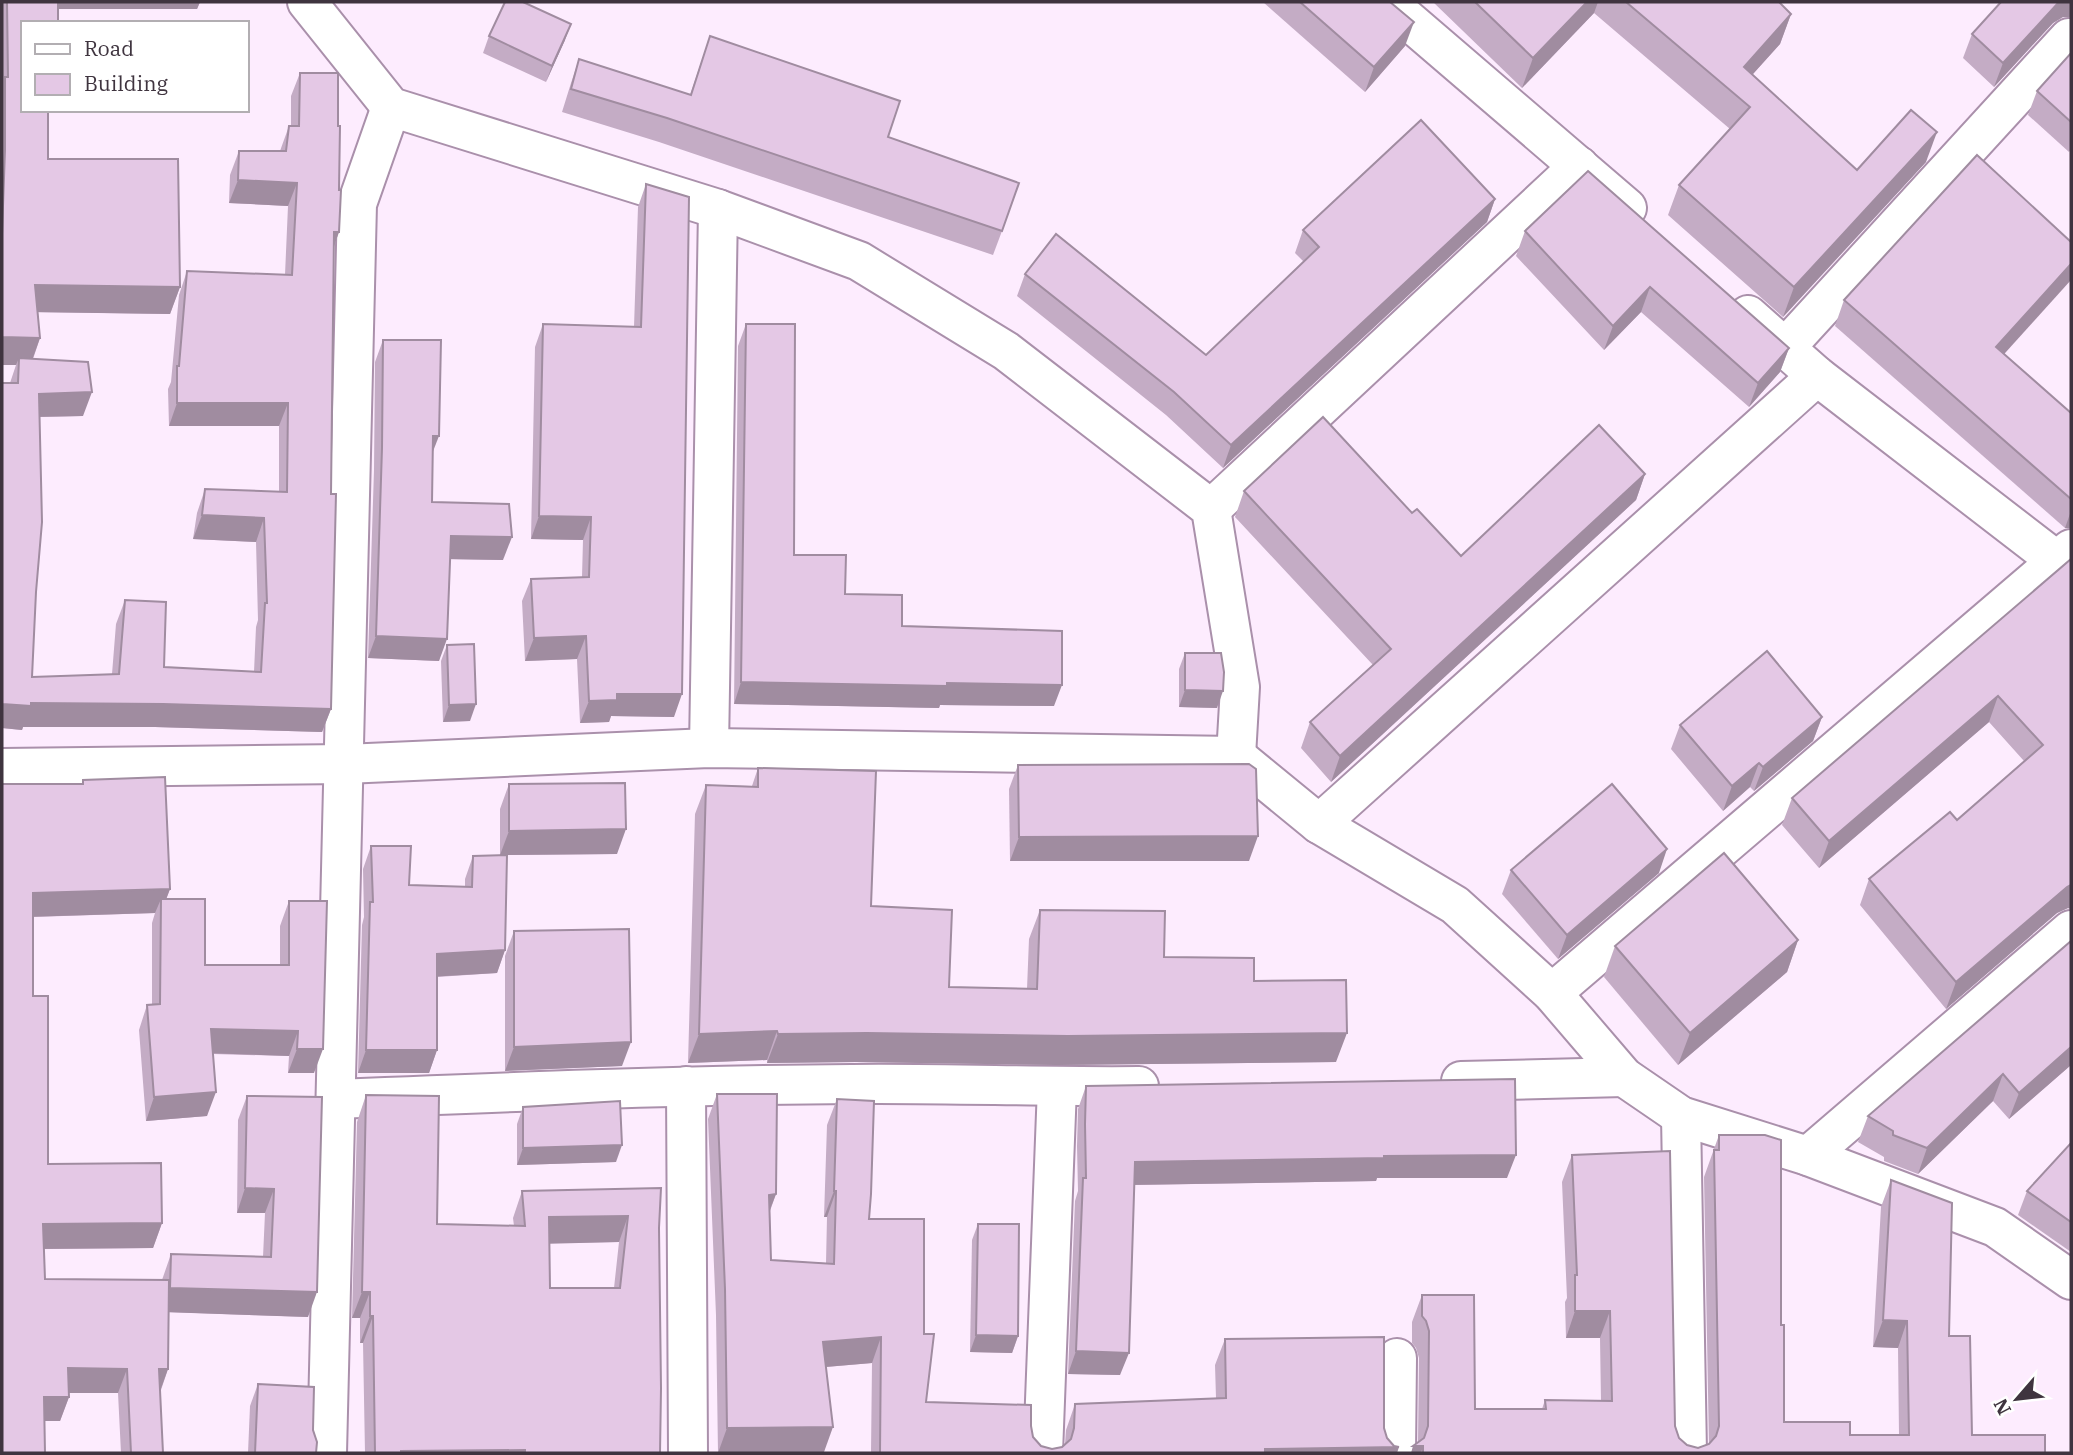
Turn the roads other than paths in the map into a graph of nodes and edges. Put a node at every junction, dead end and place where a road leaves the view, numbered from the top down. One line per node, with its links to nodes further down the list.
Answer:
1 (307, 2): 4 (street)
2 (1387, 2): 5 (street)
3 (2069, 38): 9 (street)
4 (391, 107): 6 (street); 15 (street)
5 (1579, 166): 7 (street); 11 (street)
6 (718, 209): 11 (street); 13 (street)
7 (1651, 230)
8 (1723, 293): 9 (street)
9 (1784, 348): 10 (street)
10 (1817, 376): 12 (street); 17 (street)
11 (1211, 509): 14 (street)
12 (2064, 555): 19 (street)
13 (709, 748): 14 (street); 15 (street)
14 (1236, 756): 17 (street)
15 (345, 764): 16 (street); 25 (street)
16 (2, 768)
17 (1319, 824): 19 (street)
18 (2071, 930): 27 (street)
19 (1552, 993): 20 (street)
20 (1625, 1077): 21 (street); 26 (street)
21 (1433, 1082)
22 (687, 1086): 24 (street); 25 (street); 31 (street)
23 (1177, 1086): 24 (street)
24 (1057, 1087): 32 (street)
25 (336, 1099): 30 (street)
26 (1681, 1116): 27 (street); 34 (street)
27 (1808, 1156): 28 (street)
28 (2071, 1280)
29 (1397, 1358): 33 (street)
30 (327, 1453)
31 (688, 1453)
32 (1043, 1453)
33 (1396, 1453)
34 (1687, 1453)

